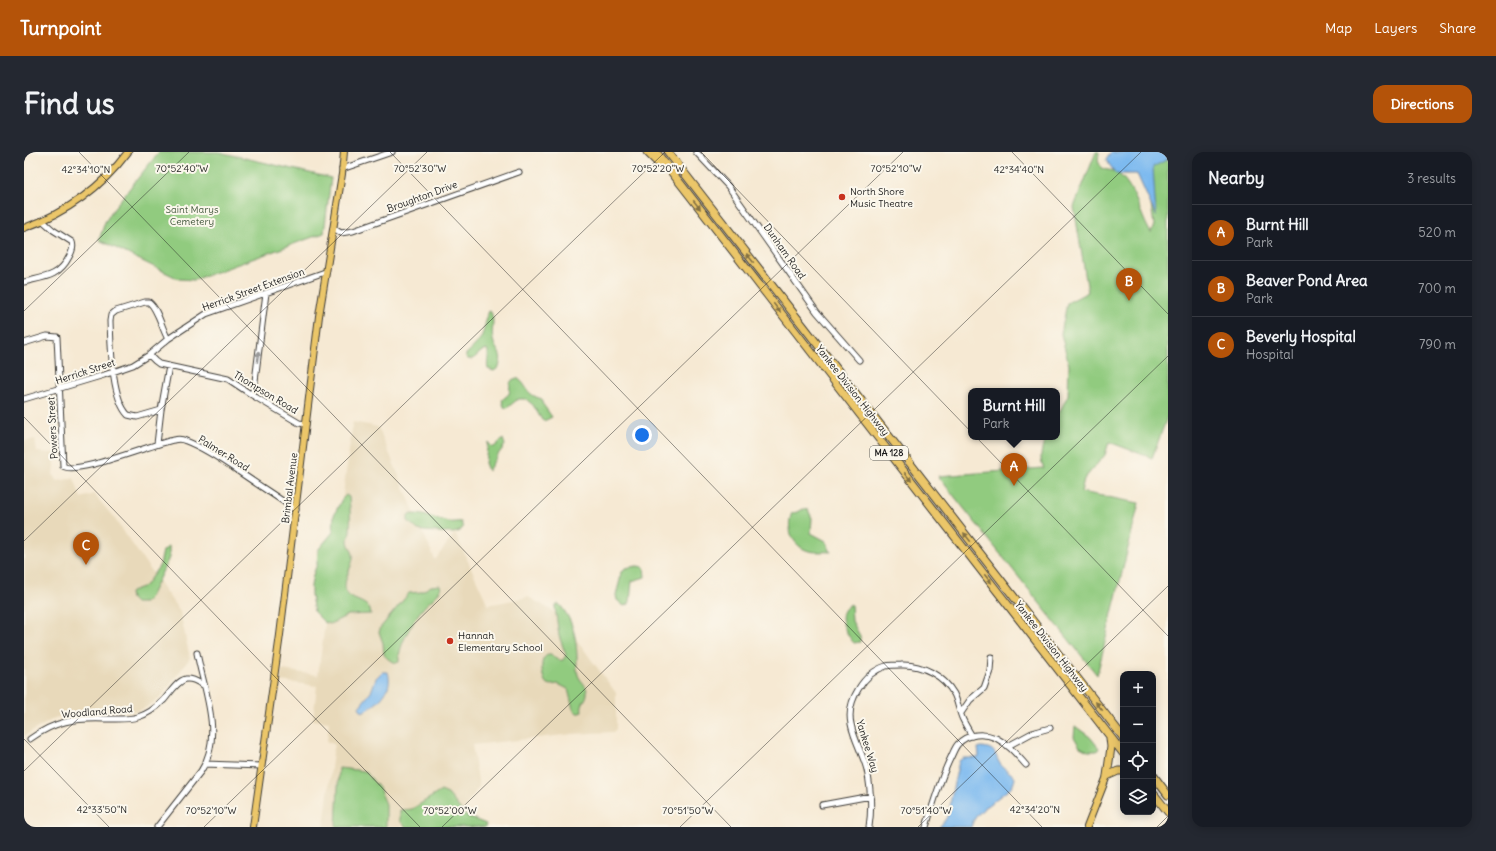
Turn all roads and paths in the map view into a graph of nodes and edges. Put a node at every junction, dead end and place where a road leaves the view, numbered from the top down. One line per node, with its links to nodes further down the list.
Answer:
1 (128, 152): 11 (main road)
2 (344, 152): 8 (main road, Brimbal Avenue)
3 (392, 152): 8 (street)
4 (648, 152): 10 (highway)
5 (656, 152): 10 (highway, Yankee Division Highway / MA 128)
6 (668, 152): 36 (highway, Yankee Division Highway / MA 128, one-way to 6)
7 (696, 152): 20 (street, Dunham Road)
8 (342, 169): 13 (main road, Brimbal Avenue)
9 (519, 172): 13 (street, Broughton Drive)
10 (686, 191): 38 (highway, Yankee Division Highway / MA 128, one-way to 38)
11 (43, 221): 12 (main road); 15 (street)
12 (24, 228)
13 (333, 228): 14 (main road, Brimbal Avenue)
14 (326, 272): 16 (street, Herrick Street Extension); 27 (main road, Brimbal Avenue)
15 (24, 282)
16 (266, 293): 17 (street, Herrick Street Extension); 24 (street, one-way to 16)
17 (168, 339): 19 (street, Herrick Street Extension); 22 (street)
18 (24, 343): 23 (street, Powers Street)
19 (149, 355): 21 (street, Thompson Road); 22 (street, Herrick Street)
20 (859, 360)
21 (169, 366): 24 (street, Thompson Road); 26 (street)
22 (113, 372): 23 (street, Herrick Street); 26 (street)
23 (59, 389): 25 (street, Herrick Street); 29 (street, Powers Street)
24 (252, 395): 27 (street, Thompson Road)
25 (24, 399)
26 (161, 410): 28 (street)
27 (306, 424): 30 (main road, Brimbal Avenue)
28 (157, 444): 29 (street, Palmer Road); 30 (street, Palmer Road)
29 (66, 469)
30 (296, 510): 44 (main road, Brimbal Avenue)
31 (197, 653): 33 (street)
32 (991, 657): 34 (street)
33 (203, 685): 39 (street, Woodland Road); 42 (street)
34 (961, 713): 37 (street, Yankee Way); 49 (street, Yankee Way)
35 (1050, 728): 40 (street)
36 (1120, 733)
37 (972, 736): 40 (street); 56 (street)
38 (1109, 736): 41 (highway, Yankee Division Highway / MA 128); 46 (highway)
39 (30, 739)
40 (1008, 746): 43 (street)
41 (1120, 750)
42 (205, 764): 44 (street); 53 (street)
43 (1026, 765)
44 (261, 766): 54 (main road, Brimbal Avenue)
45 (1120, 771): 46 (highway)
46 (1107, 776): 57 (main road)
47 (1156, 779): 48 (highway)
48 (1168, 795)
49 (871, 796): 51 (street); 55 (street, Yankee Way)
50 (1156, 796): 52 (highway)
51 (822, 805)
52 (1168, 812)
53 (157, 827)
54 (253, 827)
55 (869, 827)
56 (926, 827)
57 (1087, 827)

